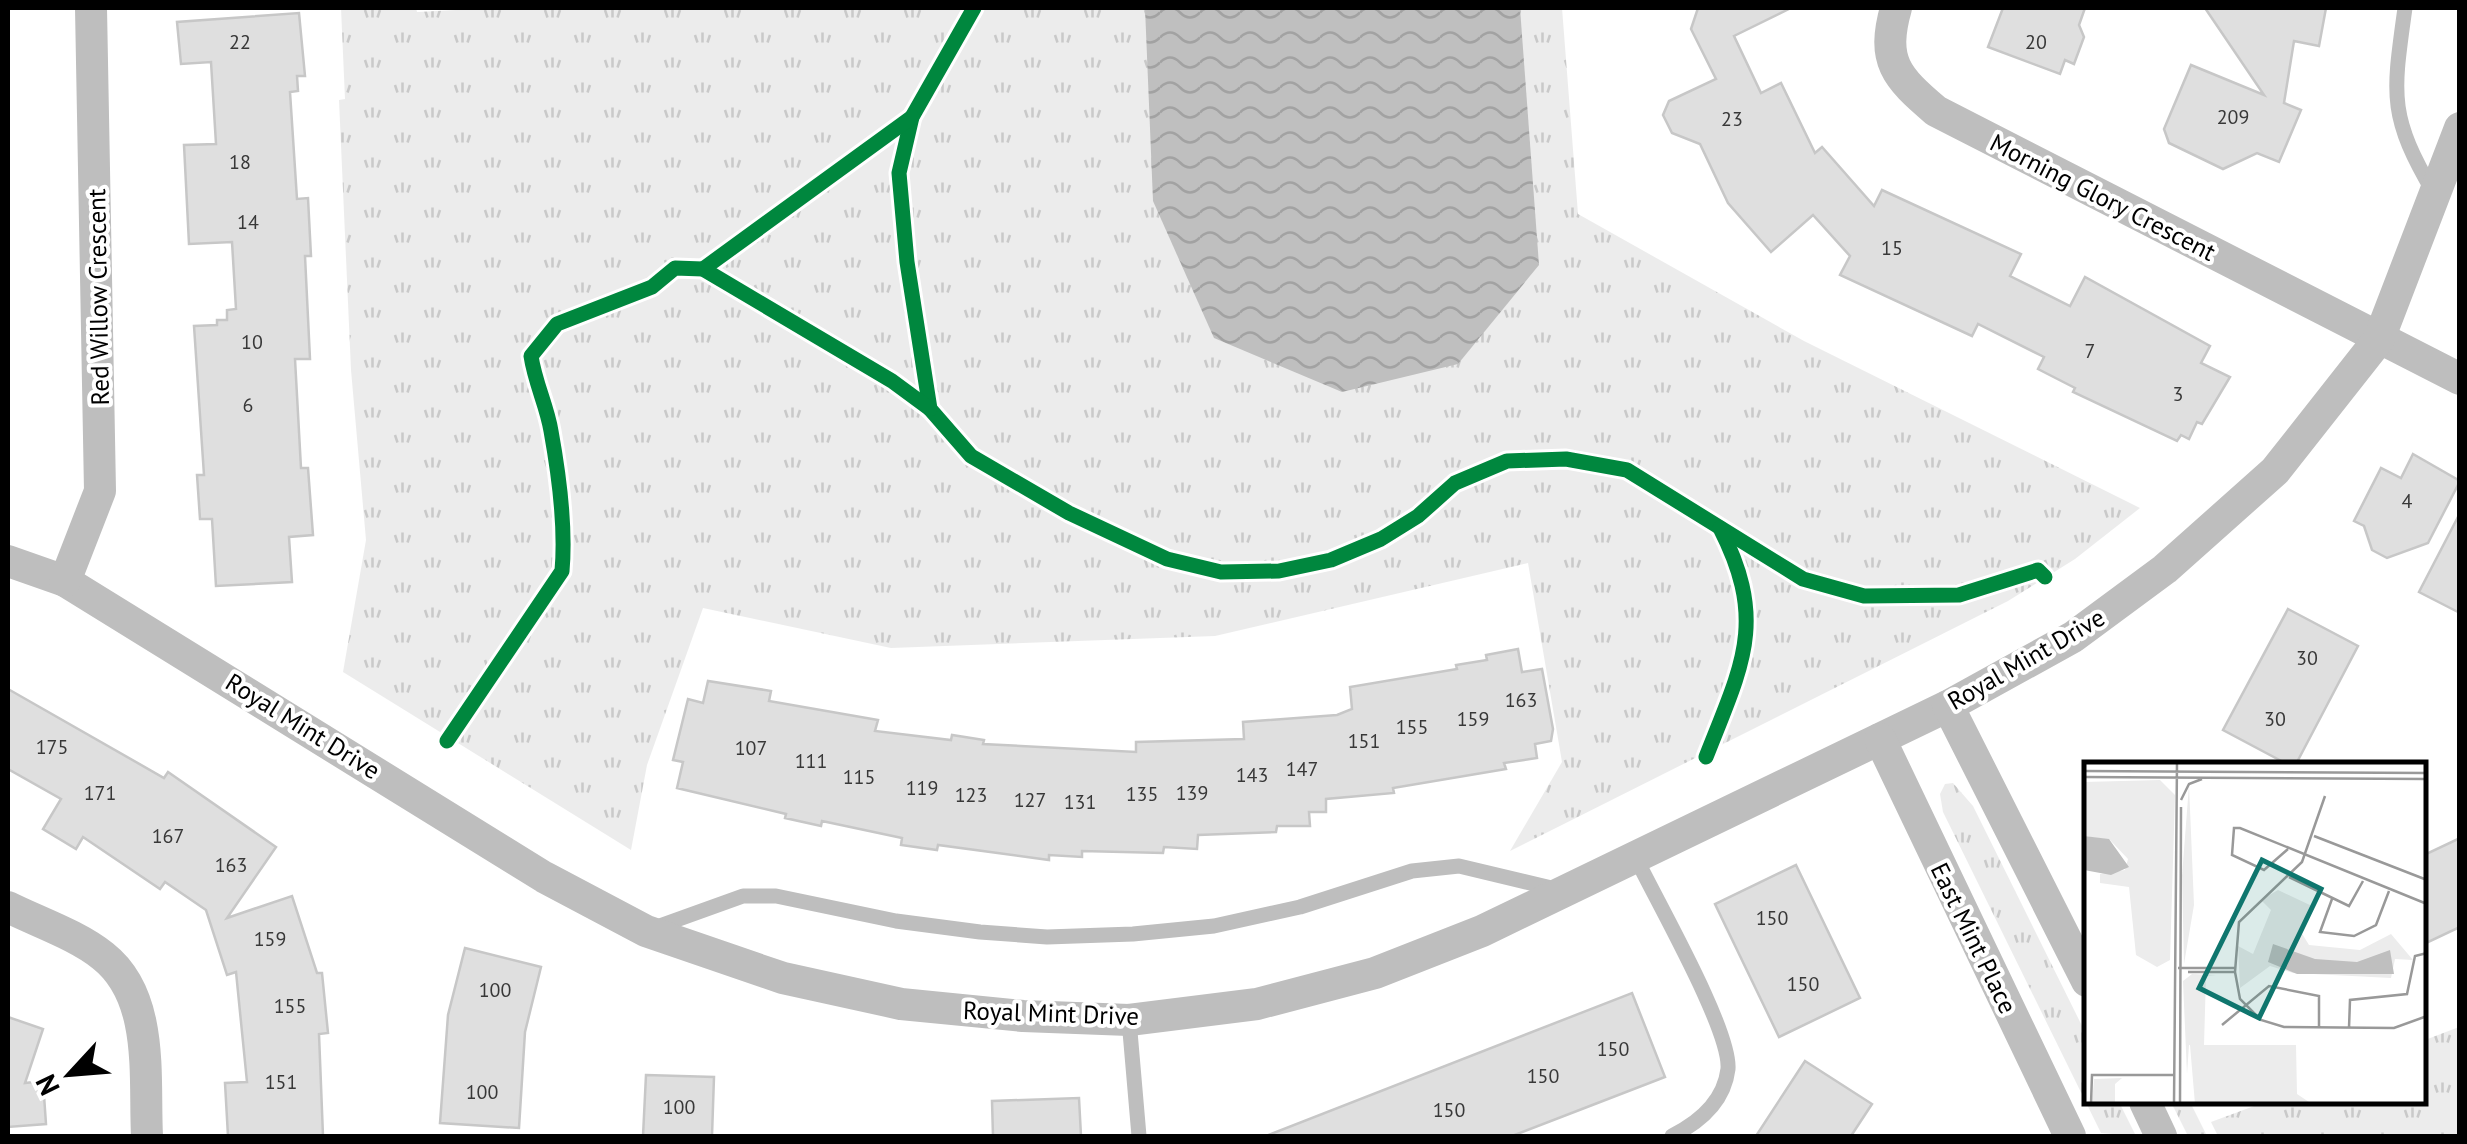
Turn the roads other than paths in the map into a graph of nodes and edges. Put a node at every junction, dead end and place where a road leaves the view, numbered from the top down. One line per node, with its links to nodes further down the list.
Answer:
1 (91, 8): 9 (street, Red Willow Crescent)
2 (1896, 8): 6 (street, Morning Glory Crescent)
3 (2405, 8): 5 (lane)
4 (2460, 128): 5 (street, Royal Mint Drive)
5 (2434, 193): 6 (street, Royal Mint Drive)
6 (2379, 339): 7 (street, Morning Glory Crescent); 10 (street, Royal Mint Drive)
7 (2460, 379)
8 (8, 561): 9 (street, Royal Mint Drive)
9 (65, 580): 15 (street, Royal Mint Drive)
10 (1948, 706): 11 (street, Royal Mint Drive); 16 (street)
11 (1880, 740): 12 (street, Royal Mint Drive); 22 (street, East Mint Place)
12 (1636, 858): 13 (street, Royal Mint Drive); 21 (lane)
13 (1564, 891): 15 (lane); 17 (street, Royal Mint Drive)
14 (8, 906): 19 (street)
15 (646, 932): 17 (street, Royal Mint Drive)
16 (2084, 975)
17 (1129, 1020): 20 (lane)
18 (2145, 1104): 23 (street)
19 (147, 1136)
20 (1139, 1136)
21 (1672, 1136)
22 (2070, 1136)
23 (2161, 1136)

